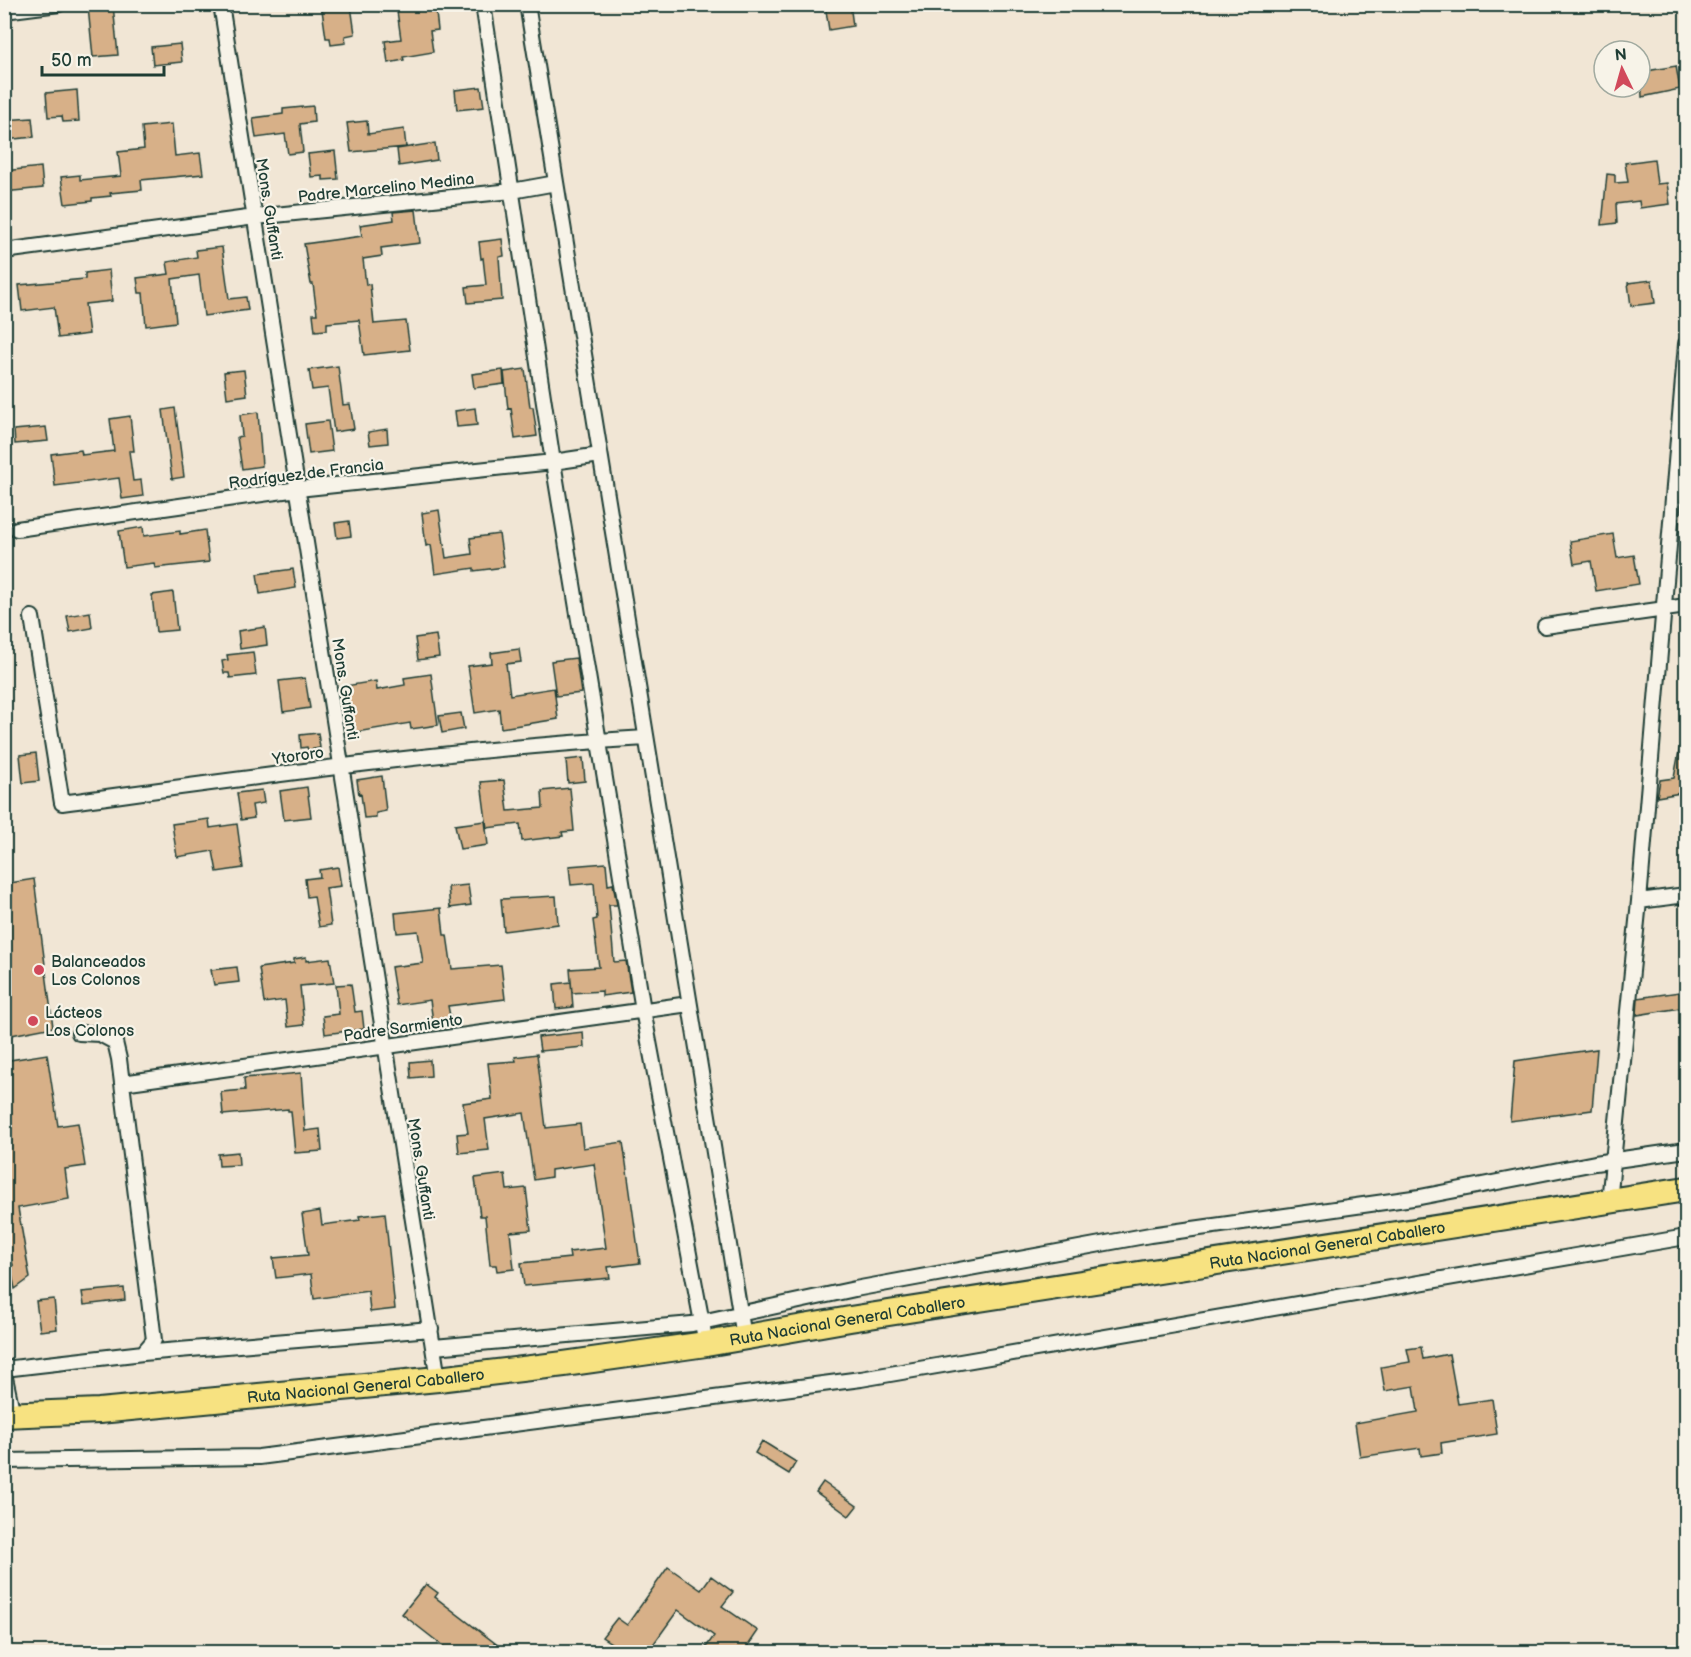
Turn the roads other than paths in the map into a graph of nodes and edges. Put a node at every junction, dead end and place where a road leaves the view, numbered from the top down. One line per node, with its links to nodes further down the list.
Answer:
1 (59, 4): 5 (street)
2 (221, 4): 8 (street, Mons. Guffanti)
3 (483, 4): 7 (street)
4 (526, 4): 6 (street)
5 (4, 11)
6 (556, 183): 7 (street, Padre Marcelino Medina); 11 (street)
7 (512, 191): 8 (street, Padre Marcelino Medina); 12 (street)
8 (255, 217): 9 (street, Padre Marcelino Medina); 13 (street, Mons. Guffanti)
9 (4, 251)
10 (1686, 344): 16 (street)
11 (600, 455): 12 (street, Rodríguez de Francia); 19 (street)
12 (553, 462): 13 (street, Rodríguez de Francia); 20 (street)
13 (298, 489): 14 (street, Rodríguez de Francia); 21 (street, Mons. Guffanti)
14 (17, 529)
15 (1686, 606): 16 (street)
16 (1664, 609): 18 (street); 23 (street)
17 (32, 617): 21 (street, Ytororo)
18 (1545, 626)
19 (646, 738): 20 (street, Ytororo); 24 (street)
20 (601, 740): 21 (street, Ytororo); 25 (street)
21 (341, 765): 27 (street, Mons. Guffanti)
22 (1686, 896): 23 (street)
23 (1639, 901): 30 (street)
24 (689, 1004): 25 (street, Padre Sarmiento); 34 (street)
25 (644, 1010): 27 (street, Padre Sarmiento); 36 (street)
26 (79, 1033): 28 (street)
27 (385, 1046): 28 (street, Padre Sarmiento); 35 (street, Mons. Guffanti)
28 (122, 1083): 39 (street)
29 (1686, 1150): 30 (street)
30 (1613, 1160): 32 (street); 34 (street)
31 (1686, 1189): 32 (highway, Ruta Nacional General Caballero)
32 (1609, 1202): 37 (highway, Ruta Nacional General Caballero)
33 (1686, 1237): 43 (street)
34 (740, 1314): 36 (street); 37 (street)
35 (431, 1329): 38 (street, Mons. Guffanti); 39 (street)
36 (704, 1333): 37 (highway, Ruta Nacional General Caballero); 38 (street); 41 (highway, Ruta Nacional General Caballero)
37 (744, 1337)
38 (434, 1347): 41 (street, Mons. Guffanti)
39 (143, 1353): 40 (street)
40 (4, 1371): 42 (street)
41 (438, 1378): 42 (highway, Ruta Nacional General Caballero)
42 (9, 1415)
43 (4, 1461)

